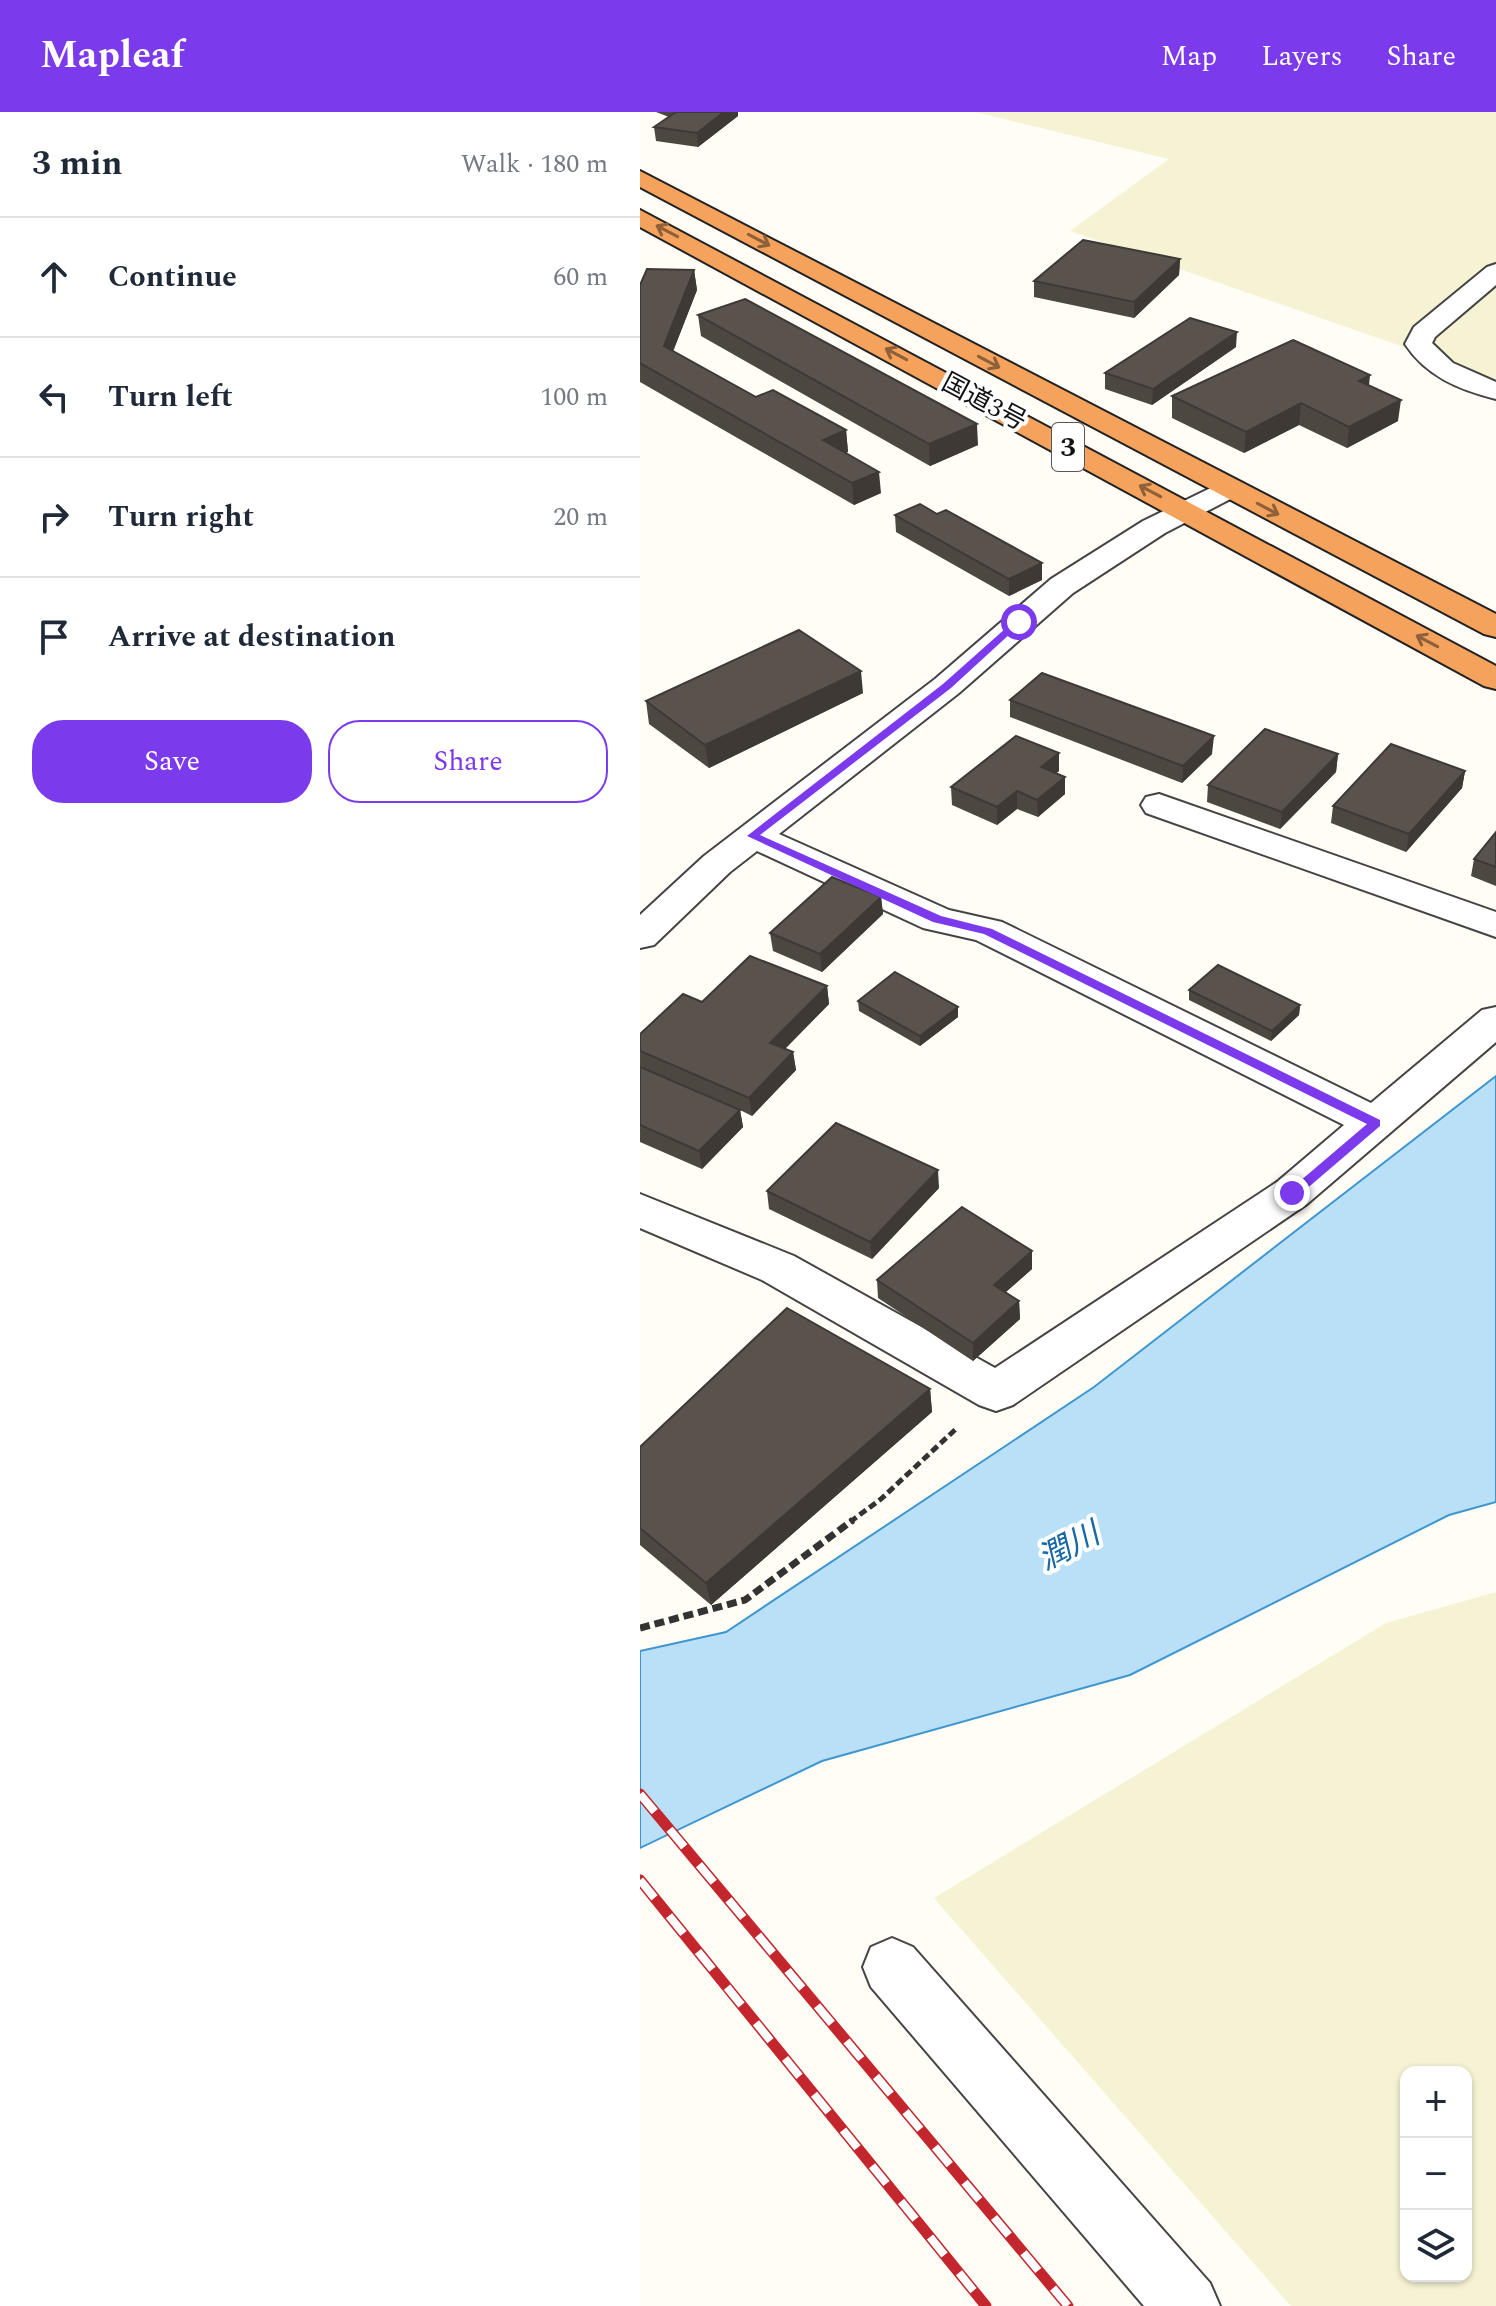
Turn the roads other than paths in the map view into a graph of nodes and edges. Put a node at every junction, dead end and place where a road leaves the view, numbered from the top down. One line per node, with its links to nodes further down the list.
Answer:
1 (640, 178): 5 (highway, 国道3号 / 3, one-way to 5)
2 (640, 217): 6 (highway, 国道3号 / 3, one-way to 2)
3 (1496, 272): 4 (street)
4 (1496, 391)
5 (1229, 488): 6 (street); 7 (highway, 国道3号 / 3, one-way to 7)
6 (1186, 511): 8 (highway, 国道3号 / 3, one-way to 6); 10 (street)
7 (1496, 627)
8 (1496, 679)
9 (1159, 805): 11 (street)
10 (753, 836): 12 (street); 14 (street)
11 (1496, 925)
12 (640, 936)
13 (1496, 1020): 14 (street)
14 (1376, 1123): 15 (street)
15 (640, 1210)
16 (892, 1967): 17 (street)
17 (1187, 2306)

